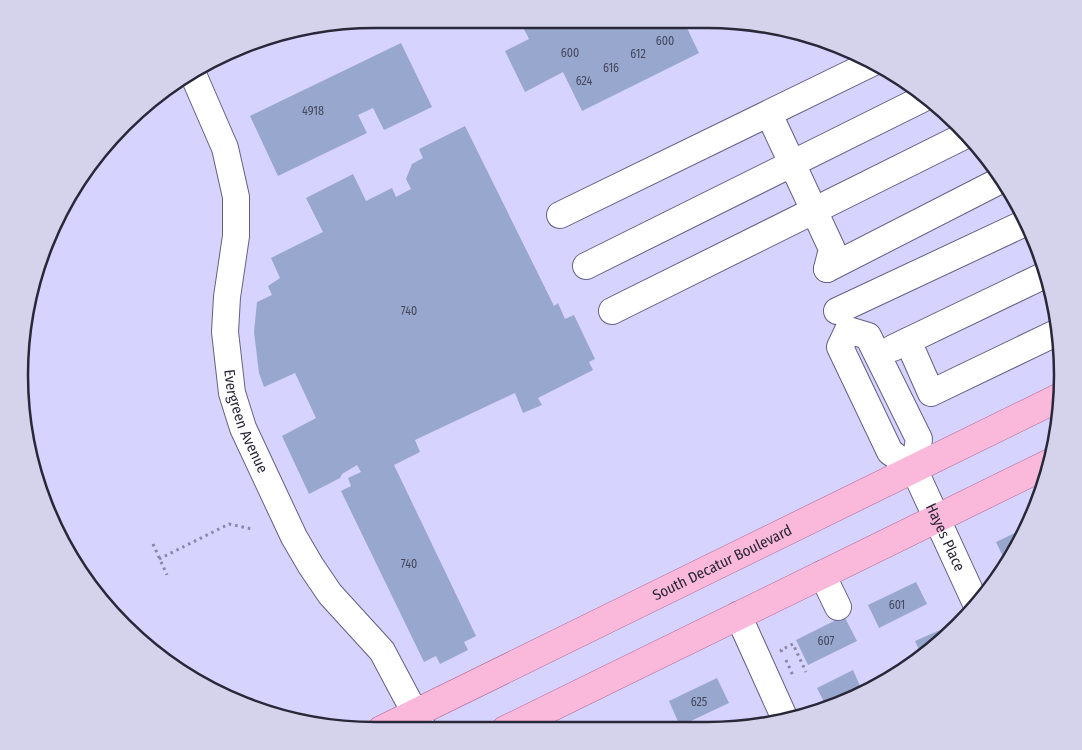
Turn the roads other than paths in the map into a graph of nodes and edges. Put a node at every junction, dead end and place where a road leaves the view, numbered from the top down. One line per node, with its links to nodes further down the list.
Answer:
1 (866, 66): 4 (street)
2 (195, 78): 27 (street, Evergreen Avenue)
3 (920, 100): 6 (street)
4 (769, 114): 6 (street); 9 (street)
5 (961, 138): 8 (street)
6 (792, 162): 8 (street); 11 (street)
7 (996, 182): 8 (street)
8 (815, 211): 13 (street)
9 (560, 215)
10 (1021, 225): 14 (street)
11 (586, 266)
12 (1041, 278): 16 (street)
13 (612, 311)
14 (837, 311)
15 (1052, 335): 16 (street)
16 (908, 341): 17 (street)
17 (877, 355): 20 (street); 20 (street)
18 (1054, 400): 20 (main road, South Decatur Boulevard)
19 (1042, 467): 21 (main road)
20 (914, 469): 21 (street, Hayes Place); 27 (main road, South Decatur Boulevard)
21 (937, 518): 22 (main road); 23 (street, Hayes Place)
22 (822, 574): 24 (street); 25 (main road)
23 (973, 598)
24 (838, 606)
25 (738, 615): 26 (street); 28 (main road)
26 (784, 714)
27 (420, 722)
28 (541, 722)

